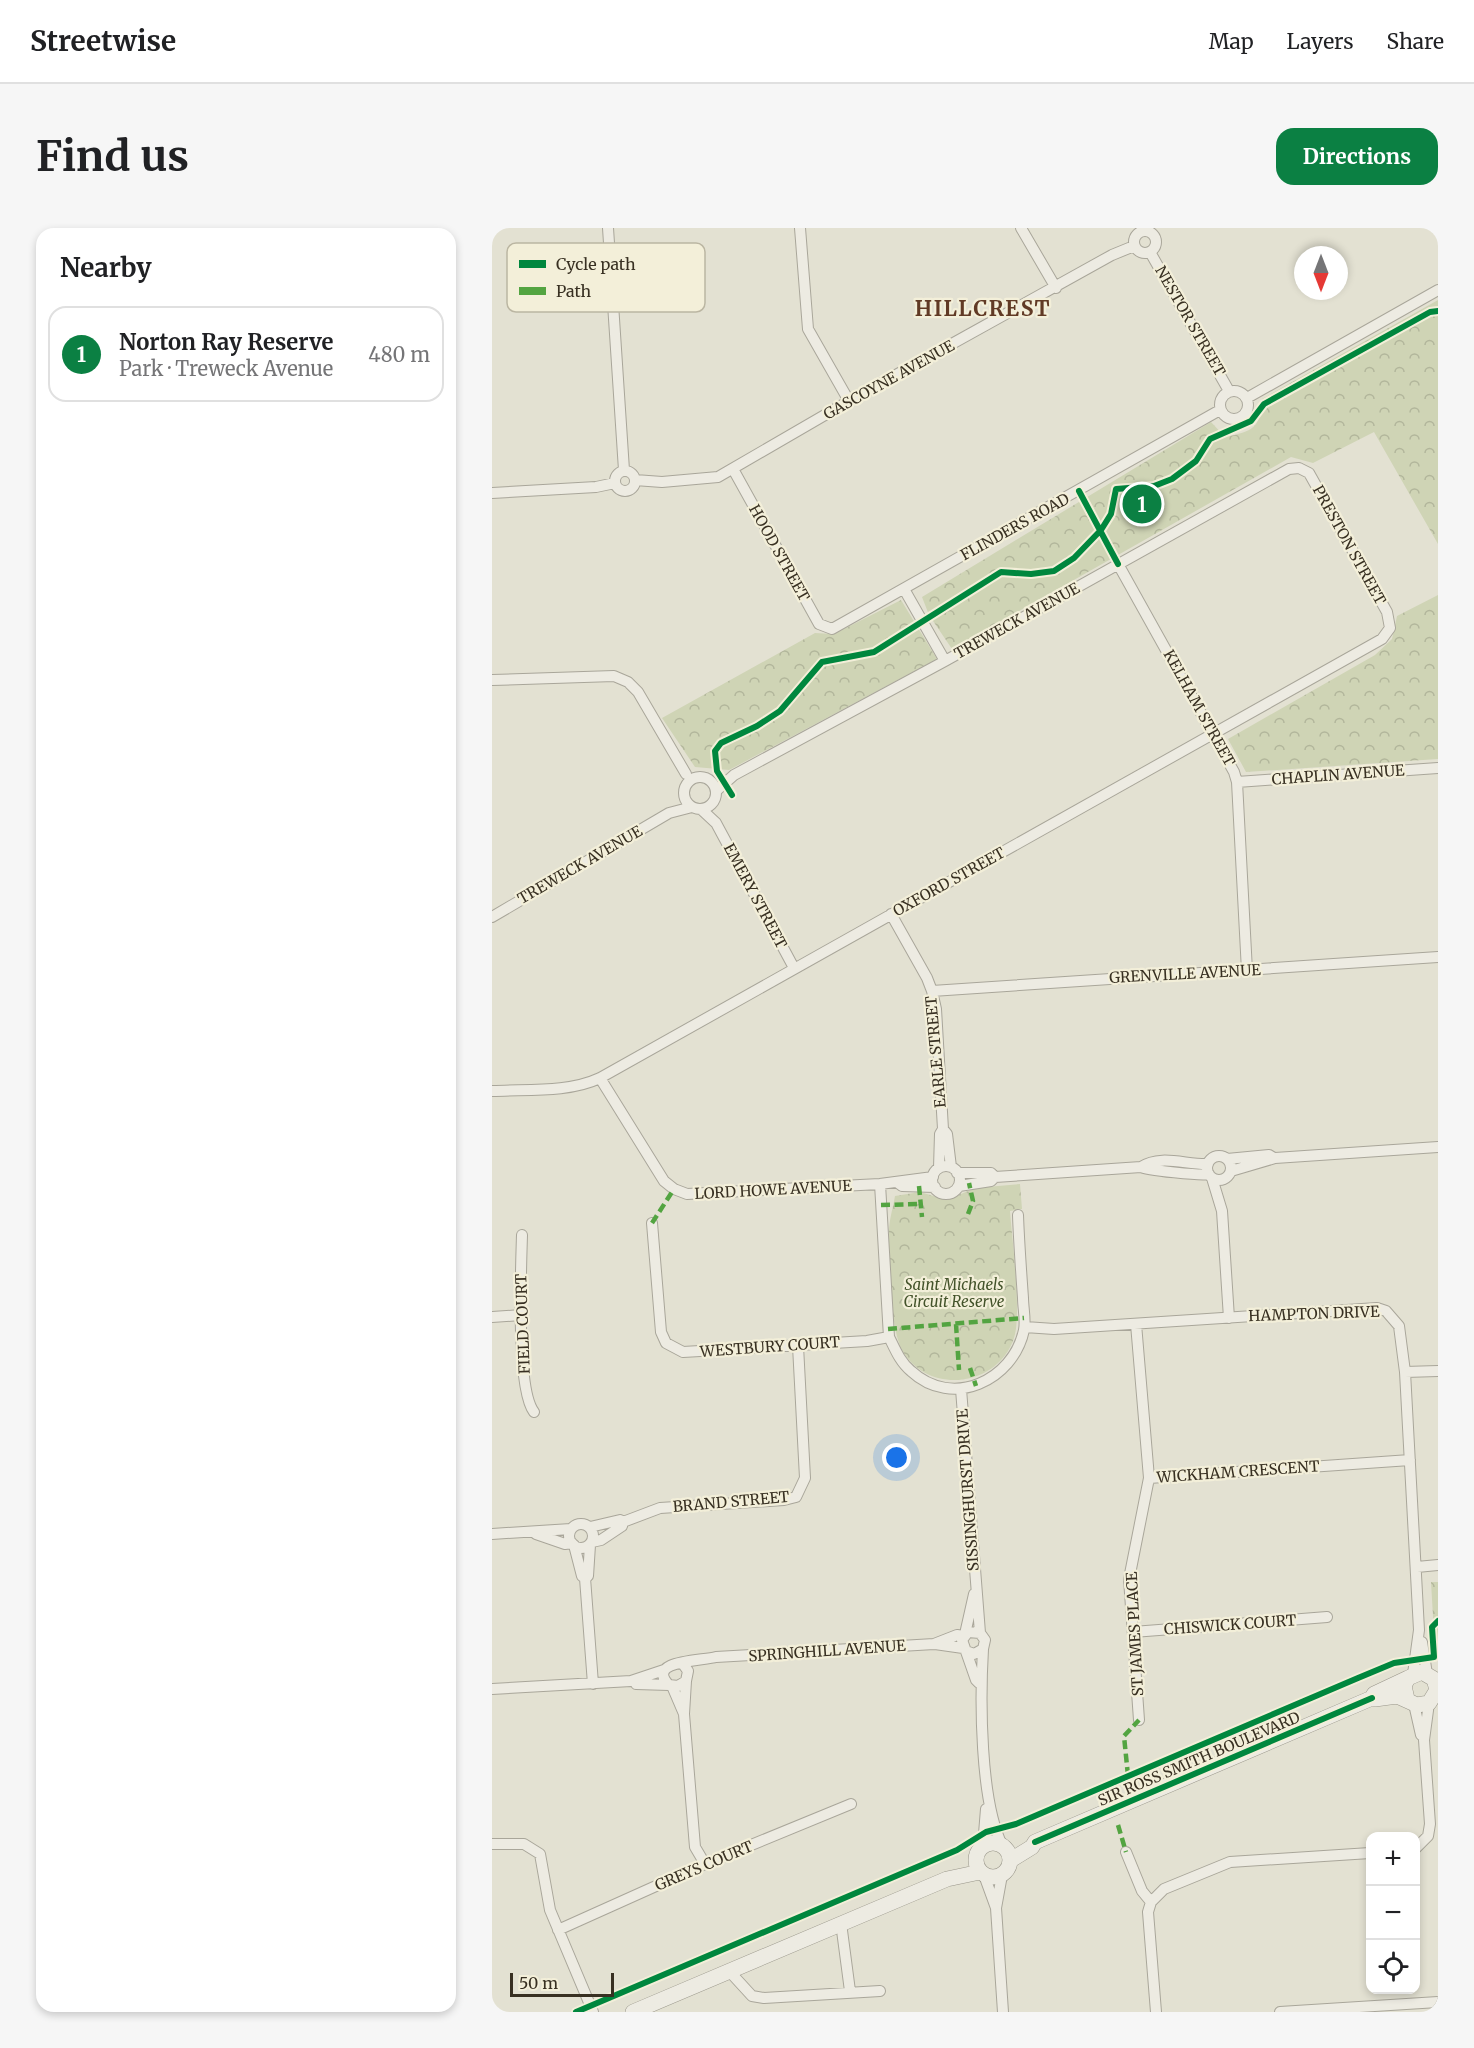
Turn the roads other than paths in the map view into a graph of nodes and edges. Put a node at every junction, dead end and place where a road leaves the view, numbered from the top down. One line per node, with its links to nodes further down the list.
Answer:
1 (608, 228): 5 (street)
2 (800, 228): 13 (street)
3 (1021, 228): 8 (street)
4 (1158, 231): 6 (street); 7 (street)
5 (609, 243)
6 (1134, 246): 7 (street); 8 (street, GASCOYNE AVENUE)
7 (1150, 252): 11 (street, NESTOR STREET)
8 (1056, 288): 13 (street, GASCOYNE AVENUE)
9 (1438, 290): 12 (street)
10 (614, 312): 16 (street)
11 (1229, 391): 12 (street); 14 (street)
12 (1247, 398): 14 (street)
13 (849, 401): 17 (street, GASCOYNE AVENUE)
14 (1220, 410): 22 (street, FLINDERS ROAD)
15 (1299, 468): 21 (street, TREWECK AVENUE); 23 (street, PRESTON STREET)
16 (624, 470): 18 (street); 19 (street)
17 (733, 470): 18 (street, GASCOYNE AVENUE); 24 (street, HOOD STREET)
18 (636, 480): 19 (street)
19 (615, 483): 20 (street)
20 (492, 493)
21 (1118, 564): 25 (street, TREWECK AVENUE); 27 (street, KELHAM STREET)
22 (904, 590): 24 (street, FLINDERS ROAD); 25 (street)
23 (1390, 628): 27 (street, OXFORD STREET)
24 (832, 629)
25 (945, 661): 30 (street, TREWECK AVENUE)
26 (492, 680): 29 (street)
27 (1214, 734): 32 (street, KELHAM STREET); 39 (street, OXFORD STREET)
28 (1438, 768): 32 (street, CHAPLIN AVENUE)
29 (686, 774)
30 (734, 775): 31 (street, TREWECK AVENUE); 33 (street, TREWECK AVENUE)
31 (709, 780): 33 (street); 34 (street)
32 (1237, 782): 43 (street, KELHAM STREET)
33 (716, 791): 35 (street)
34 (684, 796): 36 (street); 37 (street, TREWECK AVENUE)
35 (713, 802): 36 (street); 38 (street, EMERY STREET)
36 (696, 808): 37 (street, TREWECK AVENUE); 38 (street, EMERY STREET)
37 (669, 813): 40 (street, TREWECK AVENUE)
38 (716, 823): 42 (street, EMERY STREET)
39 (891, 914): 42 (street, OXFORD STREET); 44 (street, EARLE STREET)
40 (492, 917)
41 (1438, 957): 43 (street, GRENVILLE AVENUE)
42 (794, 968): 45 (street, OXFORD STREET)
43 (1247, 971): 44 (street, GRENVILLE AVENUE)
44 (932, 991): 51 (street, EARLE STREET)
45 (600, 1078): 46 (street, OXFORD STREET); 54 (street, LORD HOWE AVENUE)
46 (492, 1091)
47 (1438, 1148): 48 (street)
48 (1275, 1158): 49 (street); 52 (street)
49 (1227, 1159): 50 (street); 52 (street)
50 (1210, 1172): 52 (street); 53 (street, LORD HOWE AVENUE); 56 (street)
51 (943, 1175): 53 (street, LORD HOWE AVENUE); 54 (street, LORD HOWE AVENUE); 55 (street, EARLE STREET); 55 (street, LORD HOWE AVENUE)
52 (1228, 1175): 56 (street)
53 (995, 1177): 55 (street, LORD HOWE AVENUE)
54 (879, 1184): 65 (street)
55 (959, 1186)
56 (1221, 1211): 62 (street)
57 (1018, 1215): 64 (street)
58 (652, 1223): 66 (street, WESTBURY COURT)
59 (522, 1234): 60 (street, FIELD COURT)
60 (521, 1315): 61 (street); 70 (street, FIELD COURT)
61 (492, 1317)
62 (1229, 1318): 63 (street, HAMPTON DRIVE); 68 (street, HAMPTON DRIVE)
63 (1136, 1324): 64 (street, HAMPTON DRIVE); 72 (street, WICKHAM CRESCENT)
64 (1025, 1328): 69 (street)
65 (889, 1337): 66 (street, WESTBURY COURT); 69 (street)
66 (798, 1346): 73 (street, BRAND STREET)
67 (1438, 1371): 68 (street)
68 (1405, 1372): 71 (street, HAMPTON DRIVE)
69 (961, 1389): 83 (street, SISSINGHURST DRIVE)
70 (534, 1412)
71 (1410, 1460): 72 (street, WICKHAM CRESCENT); 81 (street, HAMPTON DRIVE)
72 (1149, 1478): 85 (street, ST JAMES PLACE)
73 (623, 1522): 74 (street, BRAND STREET); 78 (street, BRAND STREET)
74 (590, 1527): 75 (street); 78 (street)
75 (571, 1529): 76 (street); 79 (street)
76 (534, 1531): 77 (street); 79 (street)
77 (492, 1534)
78 (591, 1543): 79 (street); 82 (street)
79 (573, 1544): 82 (street)
80 (1438, 1565): 81 (street)
81 (1417, 1567): 94 (street, HAMPTON DRIVE)
82 (585, 1578): 97 (street)
83 (976, 1592): 86 (street, SISSINGHURST DRIVE); 87 (street, SISSINGHURST DRIVE)
84 (1327, 1617): 85 (street, CHISWICK COURT)
85 (1133, 1632): 104 (street, ST JAMES PLACE)
86 (980, 1633): 87 (street); 90 (street)
87 (965, 1635): 88 (street, SPRINGHILL AVENUE); 89 (street)
88 (934, 1644): 89 (street, SPRINGHILL AVENUE); 91 (street, SPRINGHILL AVENUE)
89 (964, 1649): 90 (street); 98 (street)
90 (983, 1649): 98 (street)
91 (720, 1658): 92 (street, SPRINGHILL AVENUE); 95 (street, SPRINGHILL AVENUE)
92 (683, 1664): 93 (street); 95 (street)
93 (664, 1670): 96 (street); 99 (street)
94 (1423, 1676): 101 (street, SIR ROSS SMITH BOULEVARD); 102 (street); 102 (street)
95 (687, 1679): 99 (street); 103 (street)
96 (631, 1681): 97 (street); 99 (street)
97 (592, 1684): 100 (street)
98 (980, 1684): 106 (street)
99 (671, 1685): 103 (street)
100 (492, 1689)
101 (1372, 1698): 102 (street, SIR ROSS SMITH BOULEVARD); 111 (street, SIR ROSS SMITH BOULEVARD)
102 (1425, 1699): 105 (street)
103 (684, 1714): 114 (street)
104 (1139, 1720)
105 (1433, 1778): 109 (street)
106 (989, 1803): 110 (street); 111 (street)
107 (851, 1804): 114 (street, GREYS COURT)
108 (492, 1844): 121 (street)
109 (1420, 1844)
110 (980, 1851): 111 (street); 115 (street); 117 (street)
111 (1006, 1851): 116 (street)
112 (1126, 1852): 118 (street)
113 (1366, 1852): 118 (street)
114 (705, 1864): 121 (street, GREYS COURT)
115 (982, 1874): 116 (street); 117 (street); 119 (street)
116 (1002, 1875): 119 (street)
117 (947, 1879): 120 (street)
118 (1151, 1902): 130 (street)
119 (996, 1908): 129 (street)
120 (841, 1923): 122 (street); 123 (street)
121 (558, 1930): 127 (street)
122 (729, 1972): 123 (street); 128 (street)
123 (850, 1991): 124 (street)
124 (880, 1991)
125 (1438, 2002): 126 (street)
126 (1307, 2011): 131 (street)
127 (593, 2012)
128 (633, 2012)
129 (1003, 2012)
130 (1156, 2012)
131 (1280, 2012)

